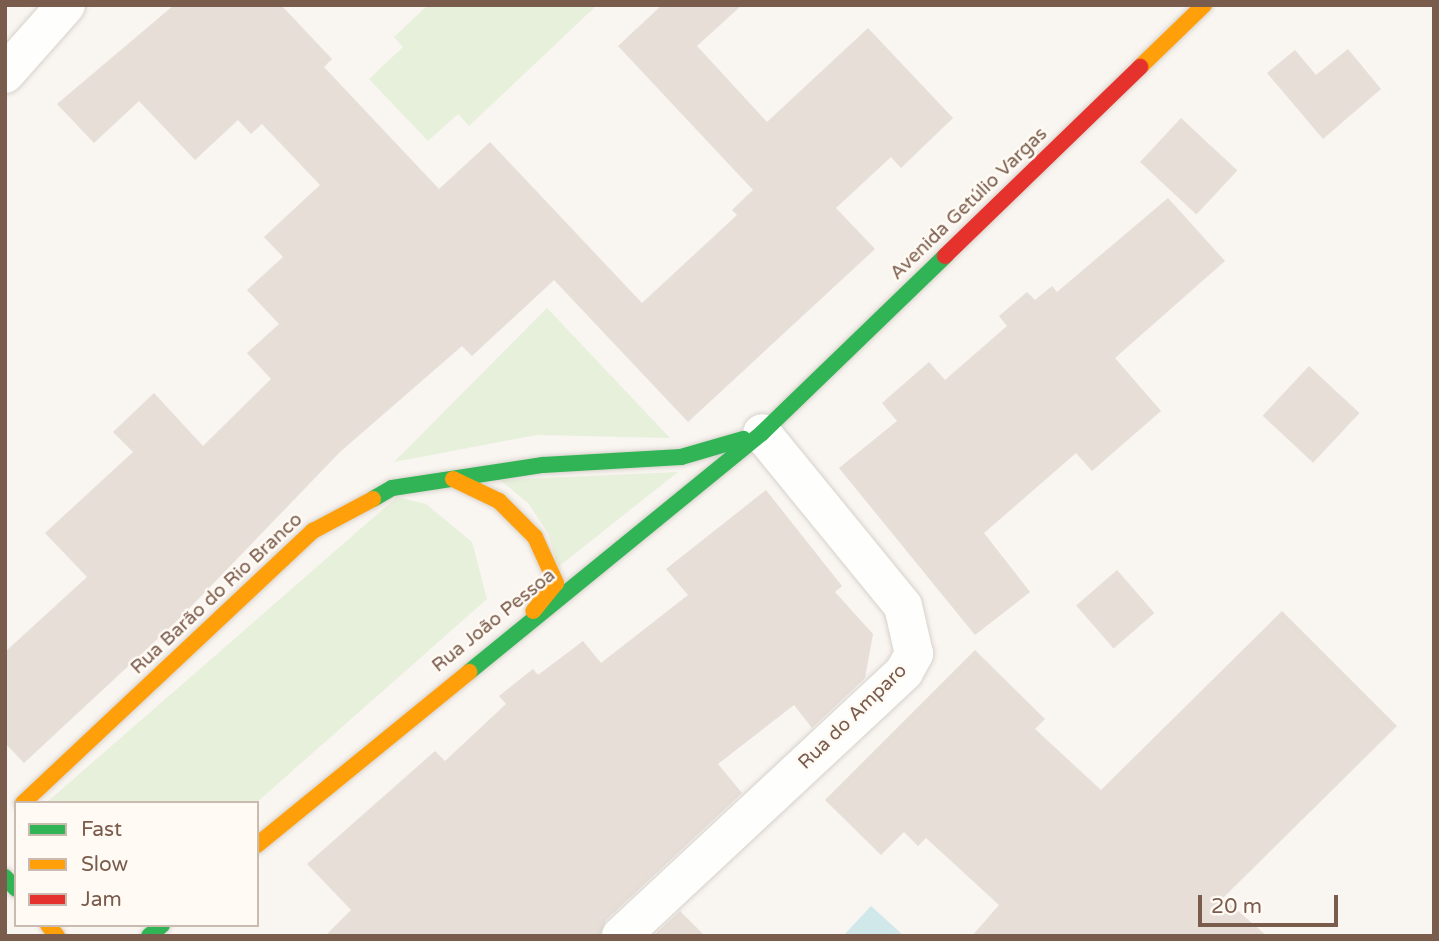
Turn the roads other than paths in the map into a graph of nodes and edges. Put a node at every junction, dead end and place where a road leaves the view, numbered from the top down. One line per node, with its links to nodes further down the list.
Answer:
1 (66, 5): 3 (street)
2 (1204, 5): 4 (main road, Avenida Getúlio Vargas)
3 (5, 74)
4 (762, 433): 5 (main road, Rua Barão do Rio Branco); 6 (main road, Rua João Pessoa); 9 (street, Rua do Amparo)
5 (453, 479): 6 (main road); 7 (main road, Rua Barão do Rio Branco)
6 (525, 621): 8 (main road, Rua João Pessoa)
7 (25, 801)
8 (259, 843)
9 (621, 936)

